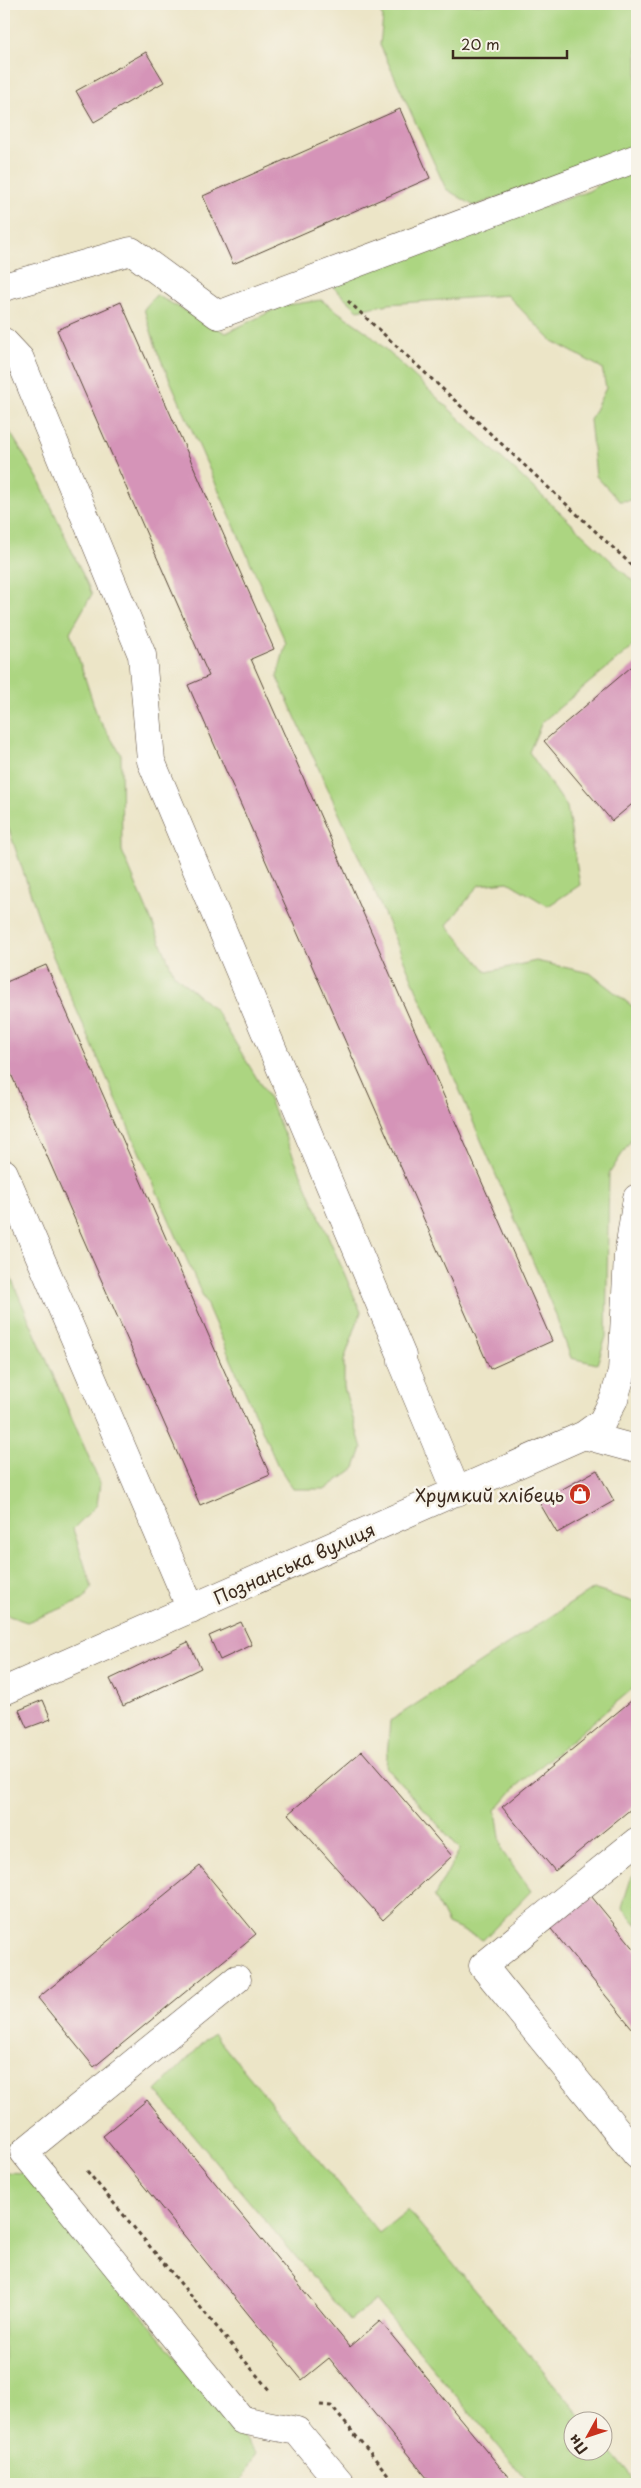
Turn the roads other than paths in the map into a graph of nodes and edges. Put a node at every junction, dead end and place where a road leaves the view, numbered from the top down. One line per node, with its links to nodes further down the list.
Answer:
1 (637, 158): 2 (street)
2 (4, 287)
3 (4, 342): 8 (street)
4 (4, 1173): 9 (street)
5 (637, 1198): 6 (street, Познанська вулиця)
6 (584, 1435): 7 (street); 8 (street, Познанська вулиця)
7 (637, 1446)
8 (457, 1492): 9 (street, Познанська вулиця)
9 (191, 1609): 10 (street, Познанська вулиця)
10 (4, 1691)
11 (637, 1841): 13 (street)
12 (237, 1979): 14 (street)
13 (637, 2155)
14 (341, 2484)

